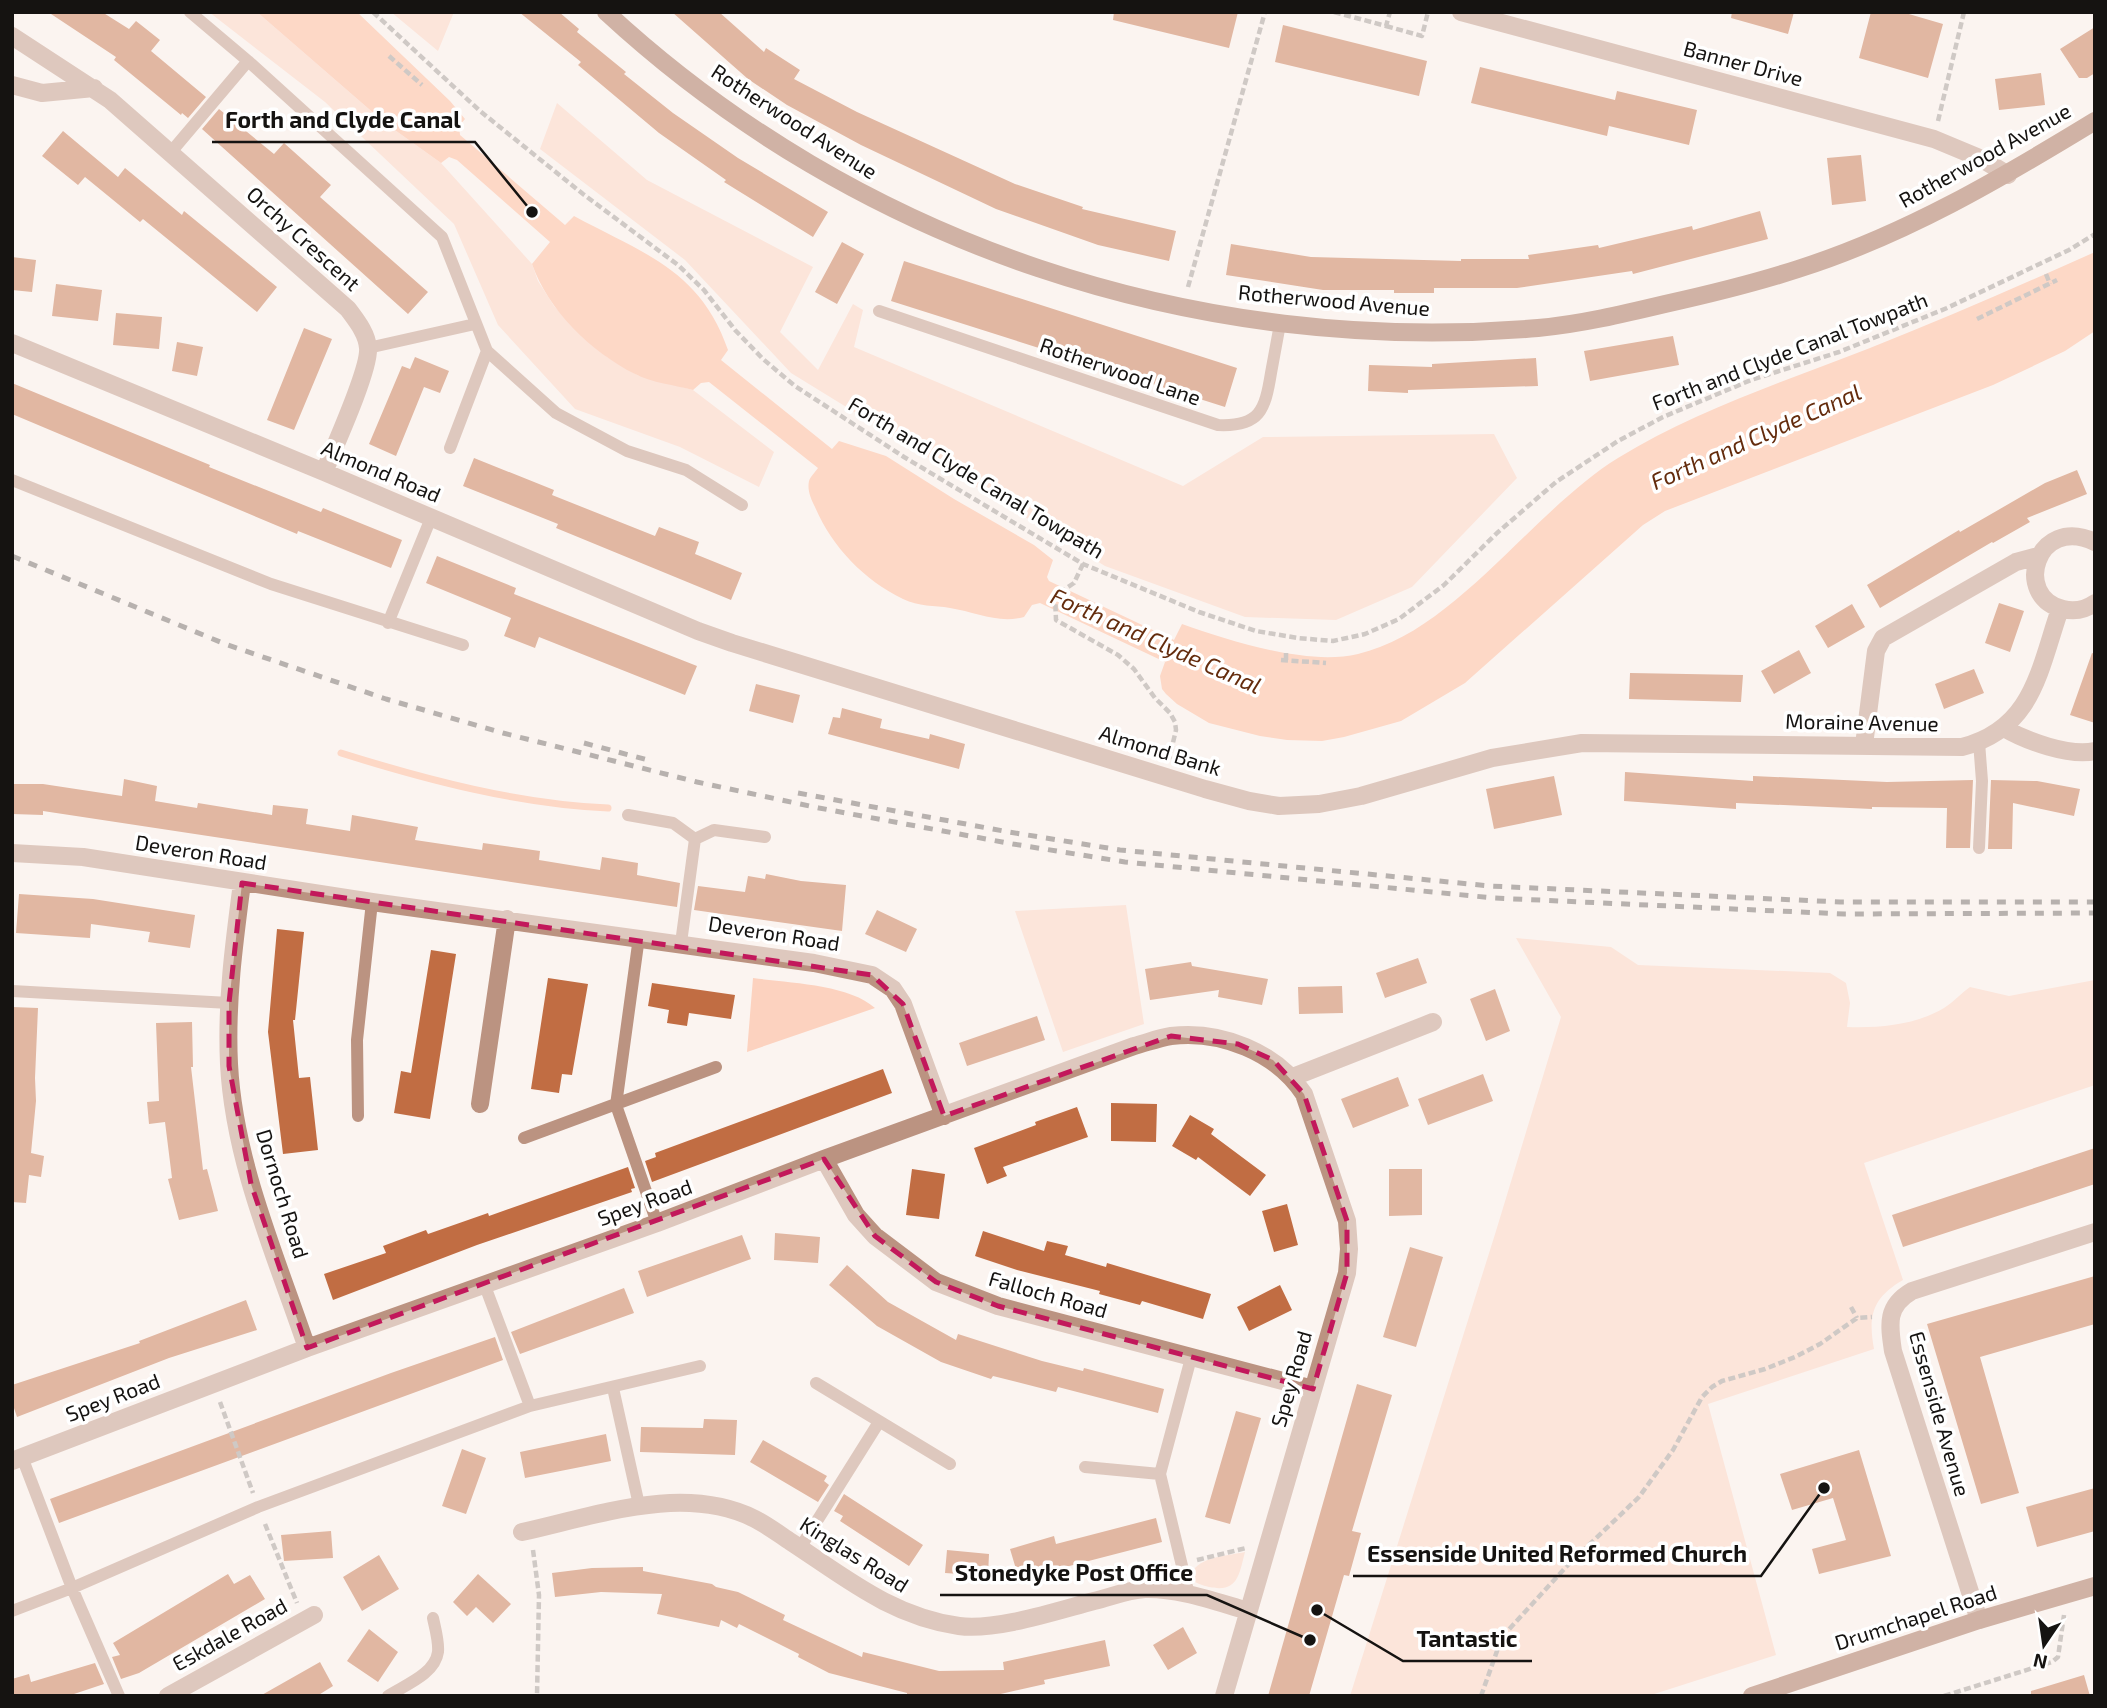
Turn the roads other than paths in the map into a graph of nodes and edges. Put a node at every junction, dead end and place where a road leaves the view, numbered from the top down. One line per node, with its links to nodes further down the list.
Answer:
1 (190, 12): 5 (lane)
2 (606, 12): 13 (street, Rotherwood Avenue)
3 (1461, 12): 10 (street, Banner Drive)
4 (12, 36): 7 (street, Orchy Crescent)
5 (248, 61): 9 (lane); 12 (lane)
6 (12, 85): 7 (street)
7 (94, 88): 9 (street, Orchy Crescent)
8 (2095, 121): 10 (street, Rotherwood Avenue)
9 (171, 152): 15 (street, Orchy Crescent)
10 (2008, 174): 13 (street, Rotherwood Avenue)
11 (879, 311): 13 (lane, Rotherwood Lane)
12 (475, 324): 15 (lane); 16 (lane)
13 (1280, 324)
14 (12, 344): 18 (street, Almond Road)
15 (368, 348): 18 (street)
16 (487, 351): 17 (lane); 20 (lane)
17 (450, 448)
18 (324, 472): 21 (street, Almond Road)
19 (12, 480): 26 (lane)
20 (742, 505)
21 (431, 518): 26 (lane); 27 (street, Almond Road)
22 (2095, 542): 23 (street)
23 (2038, 556): 25 (street); 32 (street)
24 (2095, 603): 25 (street)
25 (2060, 609): 29 (street, Moraine Avenue)
26 (387, 623): 28 (lane)
27 (732, 643): 31 (street, Almond Bank)
28 (463, 645)
29 (2004, 728): 30 (street, Moraine Avenue); 33 (street)
30 (1979, 742): 32 (street, Moraine Avenue); 37 (lane)
31 (1582, 743): 32 (street, Moraine Avenue)
32 (1864, 745)
33 (2095, 751)
34 (628, 815): 36 (lane)
35 (765, 837): 36 (lane)
36 (695, 839): 43 (lane)
37 (1979, 848)
38 (12, 853): 39 (street, Deveron Road)
39 (242, 883): 40 (street, Deveron Road); 45 (street, Dornoch Road)
40 (372, 902): 41 (street, Deveron Road); 51 (lane)
41 (507, 919): 42 (street, Deveron Road); 49 (street)
42 (639, 937): 43 (street, Deveron Road); 50 (lane)
43 (681, 943): 52 (street, Deveron Road)
44 (12, 991): 45 (lane)
45 (229, 1003): 58 (street, Dornoch Road)
46 (1433, 1022): 48 (street)
47 (716, 1067): 50 (lane)
48 (1293, 1077): 52 (street, Spey Road); 63 (street, Spey Road)
49 (480, 1104)
50 (616, 1105): 53 (lane); 55 (lane)
51 (358, 1116)
52 (944, 1116): 54 (street, Spey Road)
53 (524, 1138)
54 (824, 1159): 55 (street, Spey Road); 59 (street, Falloch Road)
55 (657, 1223): 57 (street, Spey Road)
56 (2095, 1232): 80 (street, Essenside Avenue)
57 (485, 1286): 58 (street, Spey Road); 64 (lane)
58 (307, 1348): 66 (street, Spey Road)
59 (1191, 1358): 63 (street, Falloch Road); 69 (lane)
60 (700, 1366): 62 (lane)
61 (816, 1384): 65 (lane)
62 (613, 1388): 64 (lane); 70 (lane)
63 (1313, 1389): 77 (street, Spey Road)
64 (530, 1406): 74 (lane)
65 (879, 1422): 67 (lane); 72 (lane)
66 (17, 1459): 74 (lane)
67 (950, 1464)
68 (1085, 1467): 69 (lane)
69 (1160, 1474): 75 (lane)
70 (639, 1505): 71 (street, Kinglas Road); 72 (street, Kinglas Road)
71 (527, 1531)
72 (800, 1548): 75 (street, Kinglas Road)
73 (2095, 1586): 80 (street, Drumchapel Road)
74 (72, 1588): 76 (lane); 81 (lane)
75 (1189, 1595): 77 (street, Kinglas Road)
76 (12, 1611)
77 (1248, 1611): 84 (street, Spey Road)
78 (310, 1617): 82 (street, Eskdale Road)
79 (433, 1618): 83 (lane)
80 (1979, 1620): 85 (street, Drumchapel Road)
81 (119, 1696)
82 (167, 1696)
83 (388, 1696)
84 (1224, 1696)
85 (1752, 1696)

